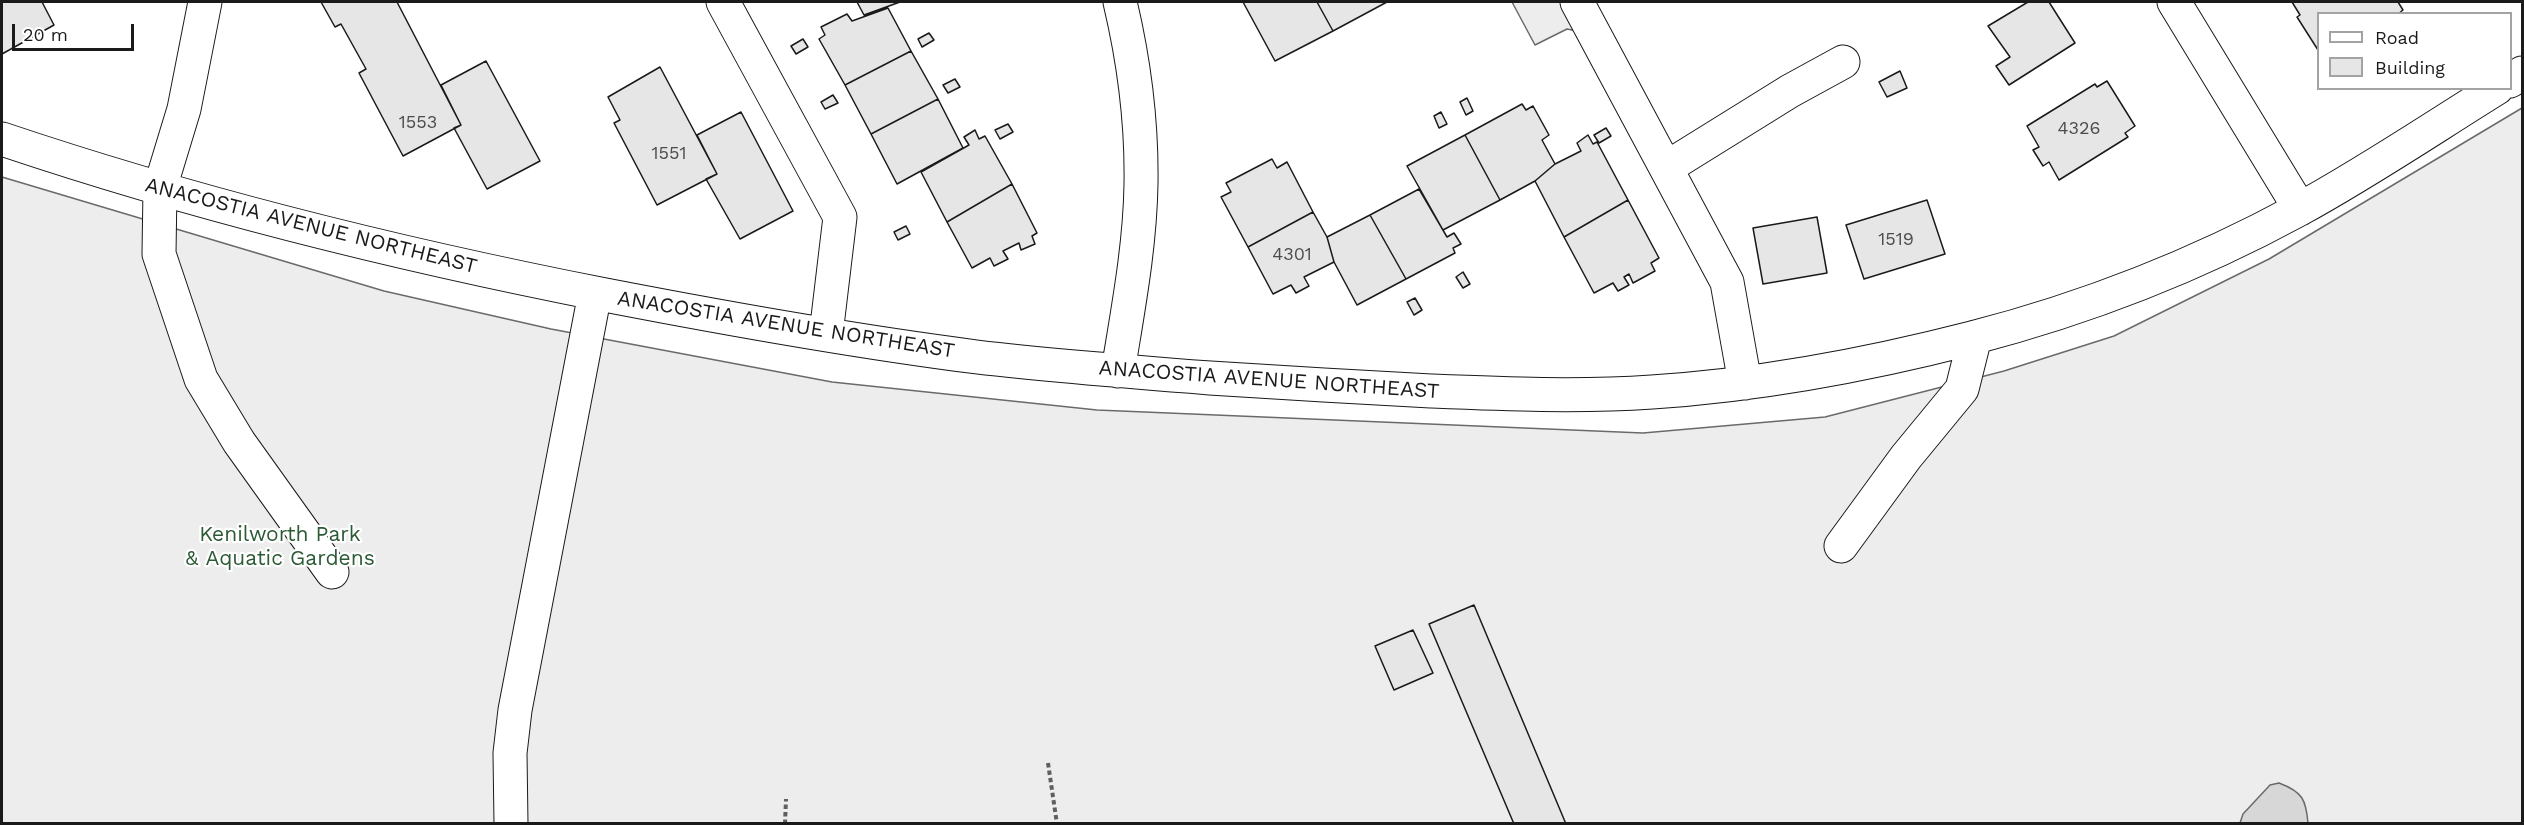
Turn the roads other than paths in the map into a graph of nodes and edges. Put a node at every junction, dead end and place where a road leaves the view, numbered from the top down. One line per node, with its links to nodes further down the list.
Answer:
1 (205, 2): 10 (street)
2 (723, 2): 13 (street)
3 (1120, 2): 15 (street)
4 (1577, 2): 9 (street)
5 (2174, 2): 11 (street)
6 (1844, 62): 9 (street)
7 (2495, 90): 11 (street, ANACOSTIA AVENUE NORTHEAST)
8 (2, 139): 10 (street, ANACOSTIA AVENUE NORTHEAST)
9 (1666, 168): 16 (street)
10 (160, 188): 12 (street, ANACOSTIA AVENUE NORTHEAST); 18 (street)
11 (2300, 209): 14 (street, ANACOSTIA AVENUE NORTHEAST)
12 (595, 293): 13 (street, ANACOSTIA AVENUE NORTHEAST); 19 (street)
13 (826, 334): 15 (street, ANACOSTIA AVENUE NORTHEAST)
14 (1975, 337): 16 (street, ANACOSTIA AVENUE NORTHEAST); 17 (street)
15 (1118, 371): 16 (street, ANACOSTIA AVENUE NORTHEAST)
16 (1744, 383)
17 (1841, 546)
18 (332, 572)
19 (511, 824)

